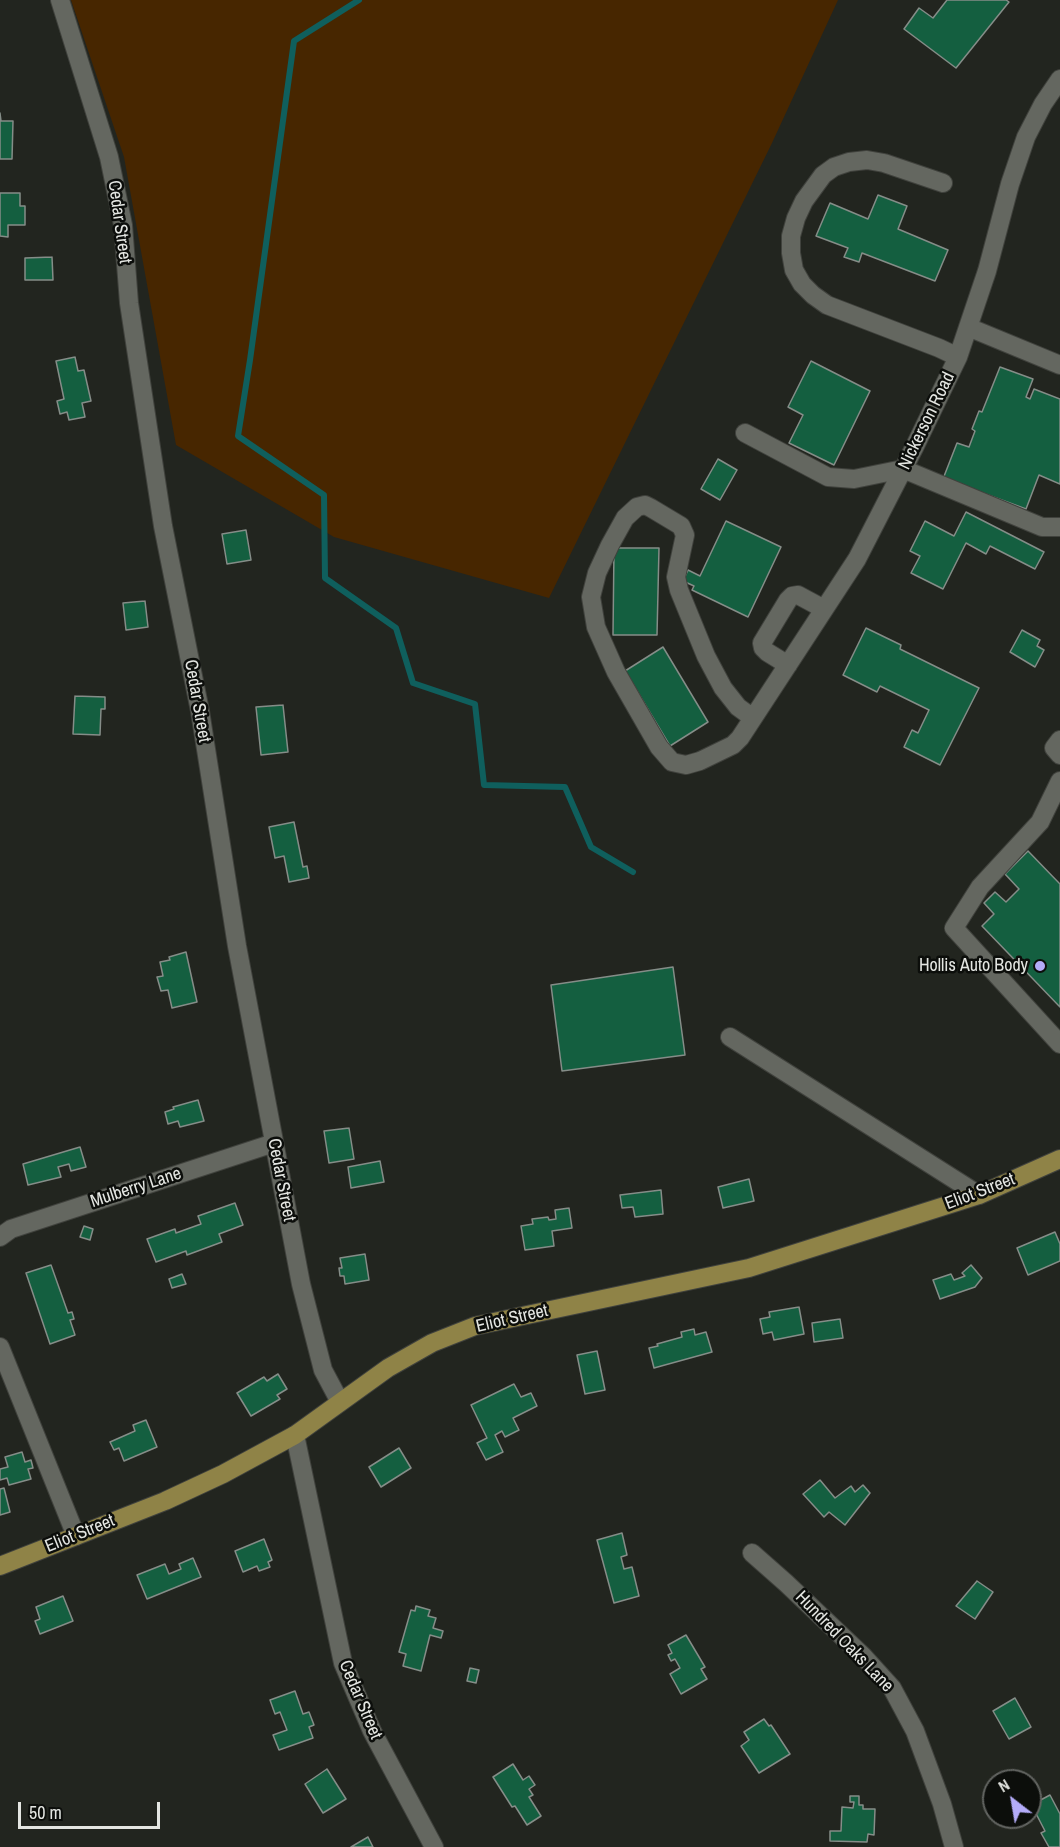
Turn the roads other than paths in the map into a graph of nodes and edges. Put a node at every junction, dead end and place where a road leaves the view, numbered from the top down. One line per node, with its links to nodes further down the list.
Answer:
1 (60, 0): 18 (street, Cedar Street)
2 (1060, 79): 4 (street, Nickerson Road)
3 (943, 183): 5 (street)
4 (968, 327): 5 (street, Nickerson Road); 6 (street)
5 (958, 357): 8 (street, Nickerson Road)
6 (1060, 365)
7 (745, 433): 8 (street)
8 (903, 469): 9 (street); 10 (street, Nickerson Road)
9 (1060, 527)
10 (824, 609): 11 (street, Nickerson Road); 11 (street)
11 (788, 665): 12 (street, Nickerson Road)
12 (753, 718): 12 (street, Nickerson Road)
13 (1060, 740): 14 (street)
14 (1060, 755)
15 (1060, 781): 17 (street)
16 (730, 1037): 20 (street)
17 (1060, 1044)
18 (274, 1143): 21 (street, Mulberry Lane); 23 (street, Cedar Street)
19 (1060, 1159): 20 (main road, Eliot Street)
20 (979, 1195): 23 (main road, Eliot Street)
21 (0, 1237)
22 (0, 1347): 25 (street)
23 (340, 1402): 24 (main road, Eliot Street)
24 (296, 1436): 25 (main road, Eliot Street); 28 (street, Cedar Street)
25 (76, 1536): 27 (main road, Eliot Street)
26 (752, 1553): 29 (street, Hundred Oaks Lane)
27 (0, 1566)
28 (434, 1847)
29 (954, 1847)

